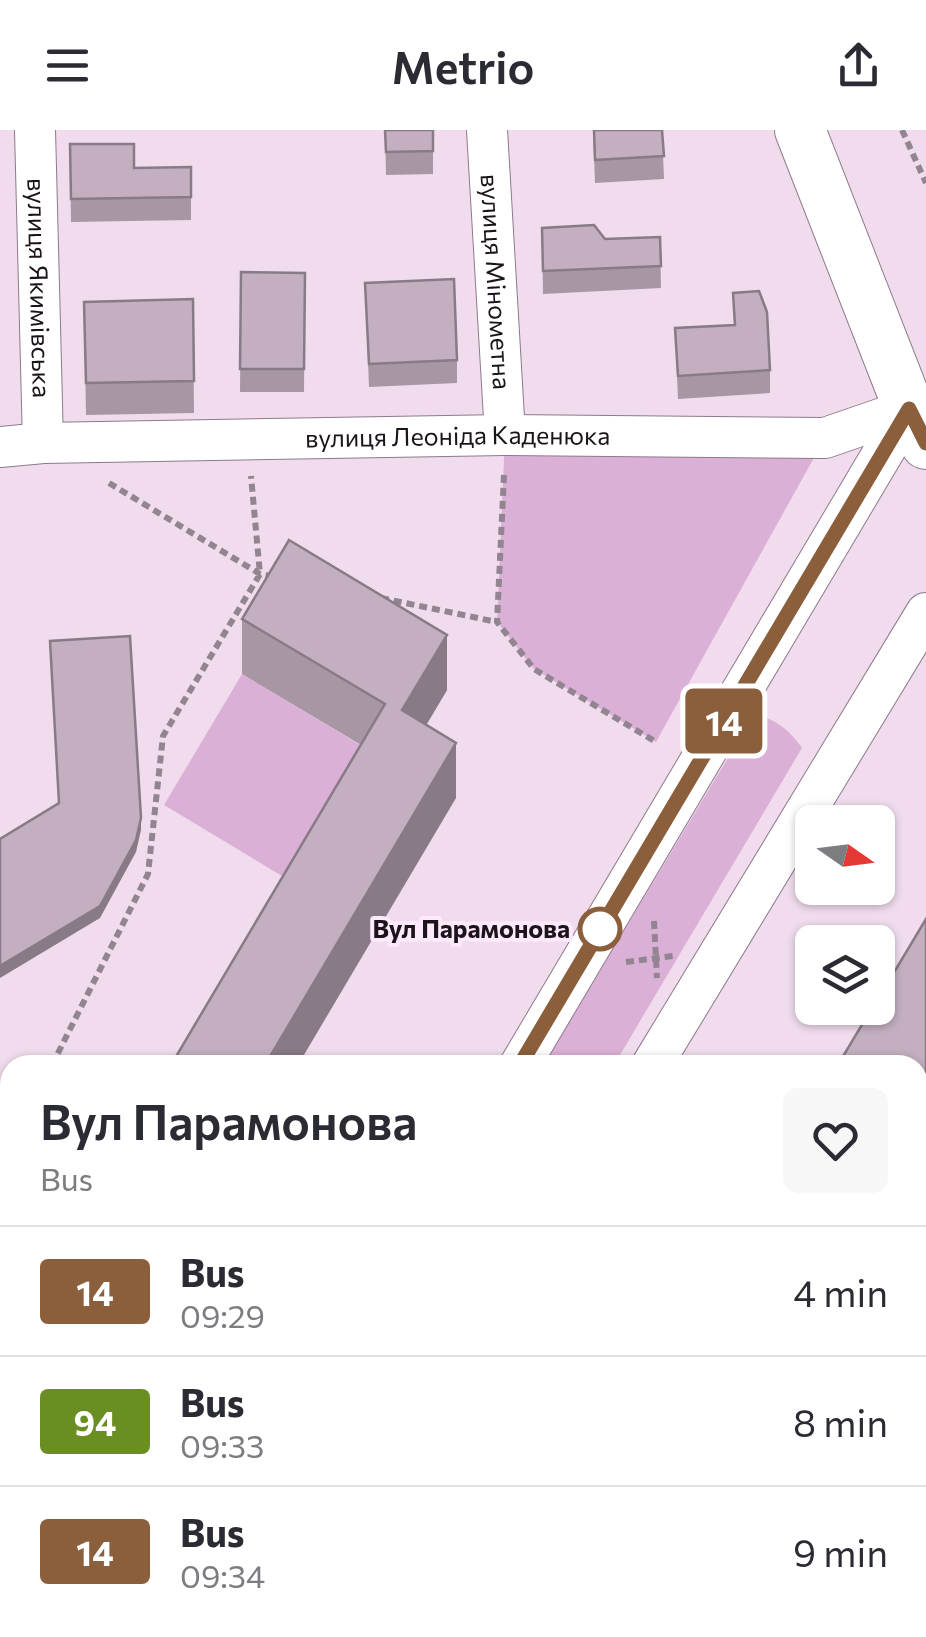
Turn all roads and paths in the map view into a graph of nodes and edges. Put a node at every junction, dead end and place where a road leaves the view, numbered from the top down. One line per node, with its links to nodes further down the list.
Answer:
1 (35, 130): 9 (street, вулиця Якимівська)
2 (488, 130): 7 (street, вулиця Мінометна)
3 (800, 130): 6 (main road)
4 (902, 130): 5 (path)
5 (926, 183)
6 (918, 426): 7 (street, вулиця Леоніда Каденюка); 23 (street)
7 (506, 435): 8 (street, вулиця Леоніда Каденюка); 15 (path)
8 (248, 440): 9 (street, вулиця Леоніда Каденюка); 11 (path)
9 (44, 444): 10 (street, вулиця Леоніда Каденюка); 11 (path)
10 (0, 447)
11 (260, 574): 12 (path); 22 (path)
12 (278, 577)
13 (370, 596): 15 (path)
14 (926, 613): 24 (street)
15 (498, 622): 16 (path)
16 (656, 742)
17 (653, 903): 19 (path)
18 (679, 955): 19 (path)
19 (656, 958): 20 (path); 21 (path)
20 (621, 963)
21 (658, 991)
22 (57, 1055)
23 (526, 1055)
24 (658, 1055)

